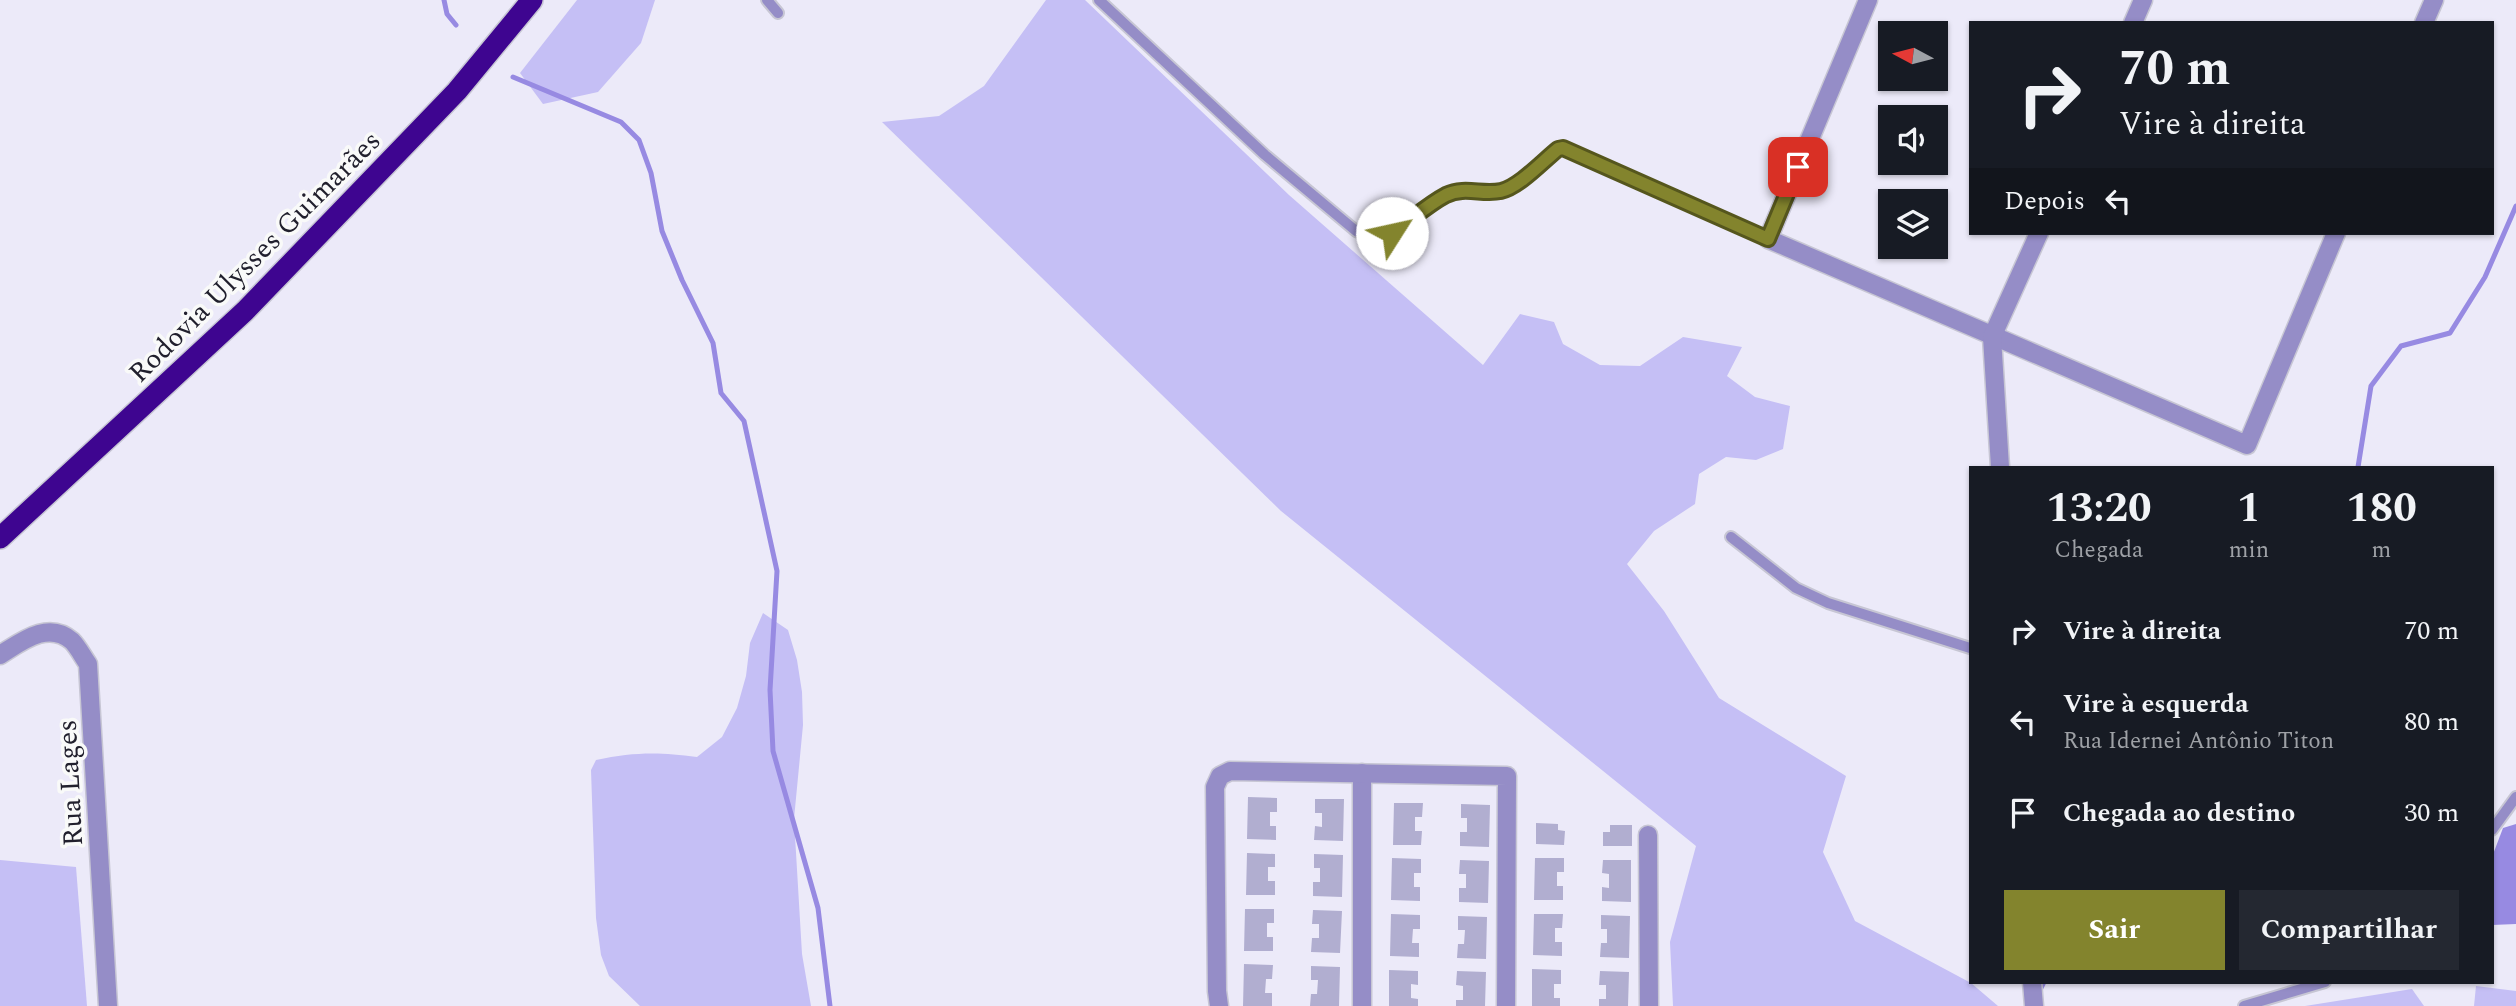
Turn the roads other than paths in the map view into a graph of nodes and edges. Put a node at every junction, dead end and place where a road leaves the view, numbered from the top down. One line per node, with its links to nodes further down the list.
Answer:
1 (532, 0): 16 (highway, Rodovia Ulysses Guimarães)
2 (767, 0): 7 (lane)
3 (1100, 0): 12 (lane)
4 (1868, 0): 12 (street)
5 (2143, 0): 8 (street)
6 (2434, 0): 9 (street)
7 (778, 13)
8 (2134, 21)
9 (2425, 21)
10 (2038, 235): 13 (street)
11 (2335, 235): 13 (street)
12 (1768, 239): 13 (street)
13 (1992, 337): 14 (street)
14 (2000, 466)
15 (1731, 537): 17 (lane)
16 (0, 538)
17 (1969, 648)
18 (0, 655): 25 (street, Rua Lages)
19 (1362, 773): 26 (street); 27 (street); 28 (street)
20 (2516, 797): 21 (lane)
21 (2494, 827)
22 (1648, 835): 29 (street)
23 (2032, 984): 30 (street)
24 (2318, 984): 31 (lane)
25 (108, 1006)
26 (1219, 1006)
27 (1363, 1006)
28 (1506, 1006)
29 (1649, 1006)
30 (2034, 1006)
31 (2244, 1006)

